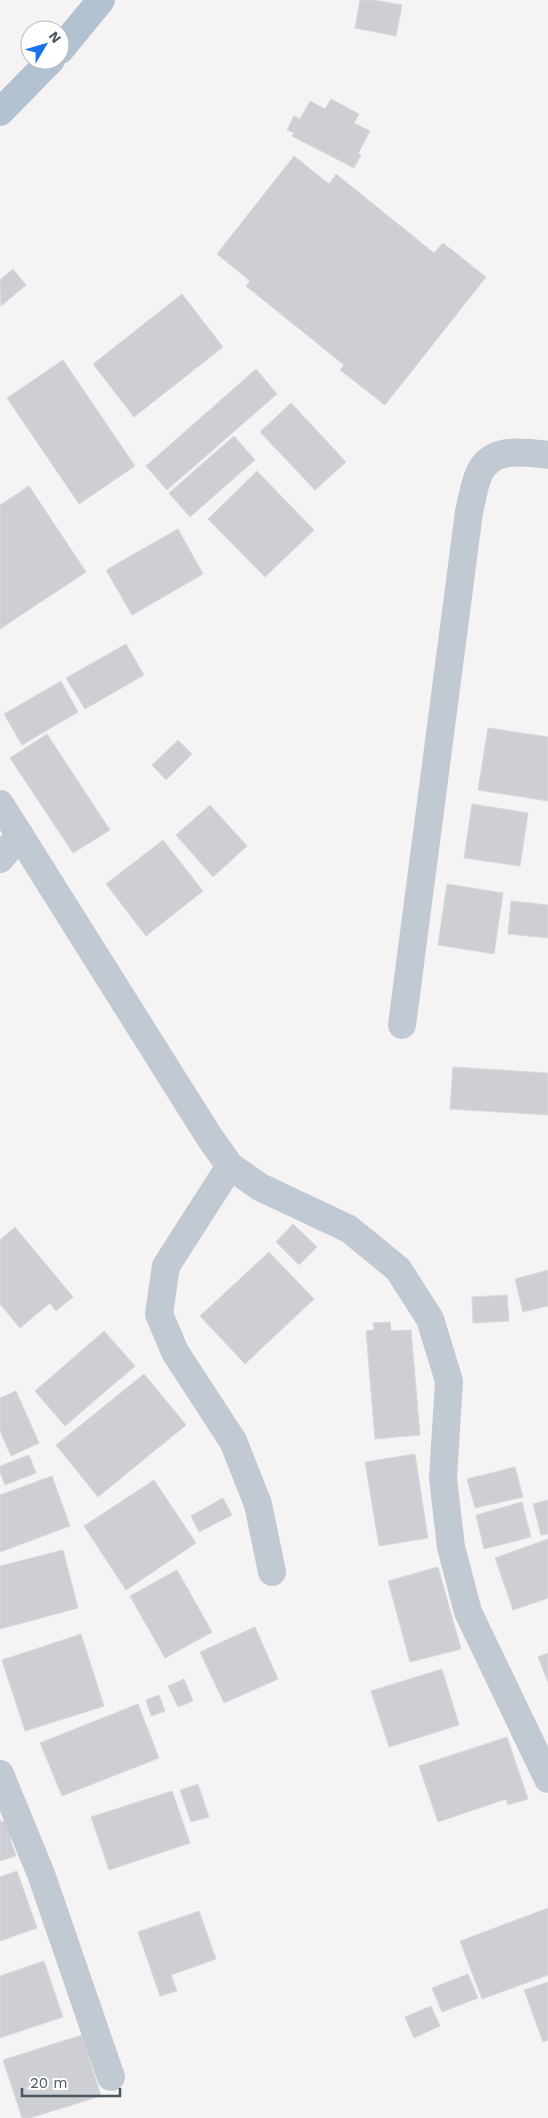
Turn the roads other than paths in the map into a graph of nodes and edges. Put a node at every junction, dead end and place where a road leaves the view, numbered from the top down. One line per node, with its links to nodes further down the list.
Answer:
1 (101, 0): 2 (main road)
2 (70, 38)
3 (41, 70): 4 (main road)
4 (0, 112)
5 (548, 455): 9 (street)
6 (0, 804): 7 (street)
7 (20, 835): 8 (street); 10 (street)
8 (0, 859)
9 (402, 1024)
10 (230, 1166): 11 (street); 13 (street)
11 (272, 1572)
12 (0, 1774): 14 (street)
13 (548, 1779)
14 (111, 2077)

